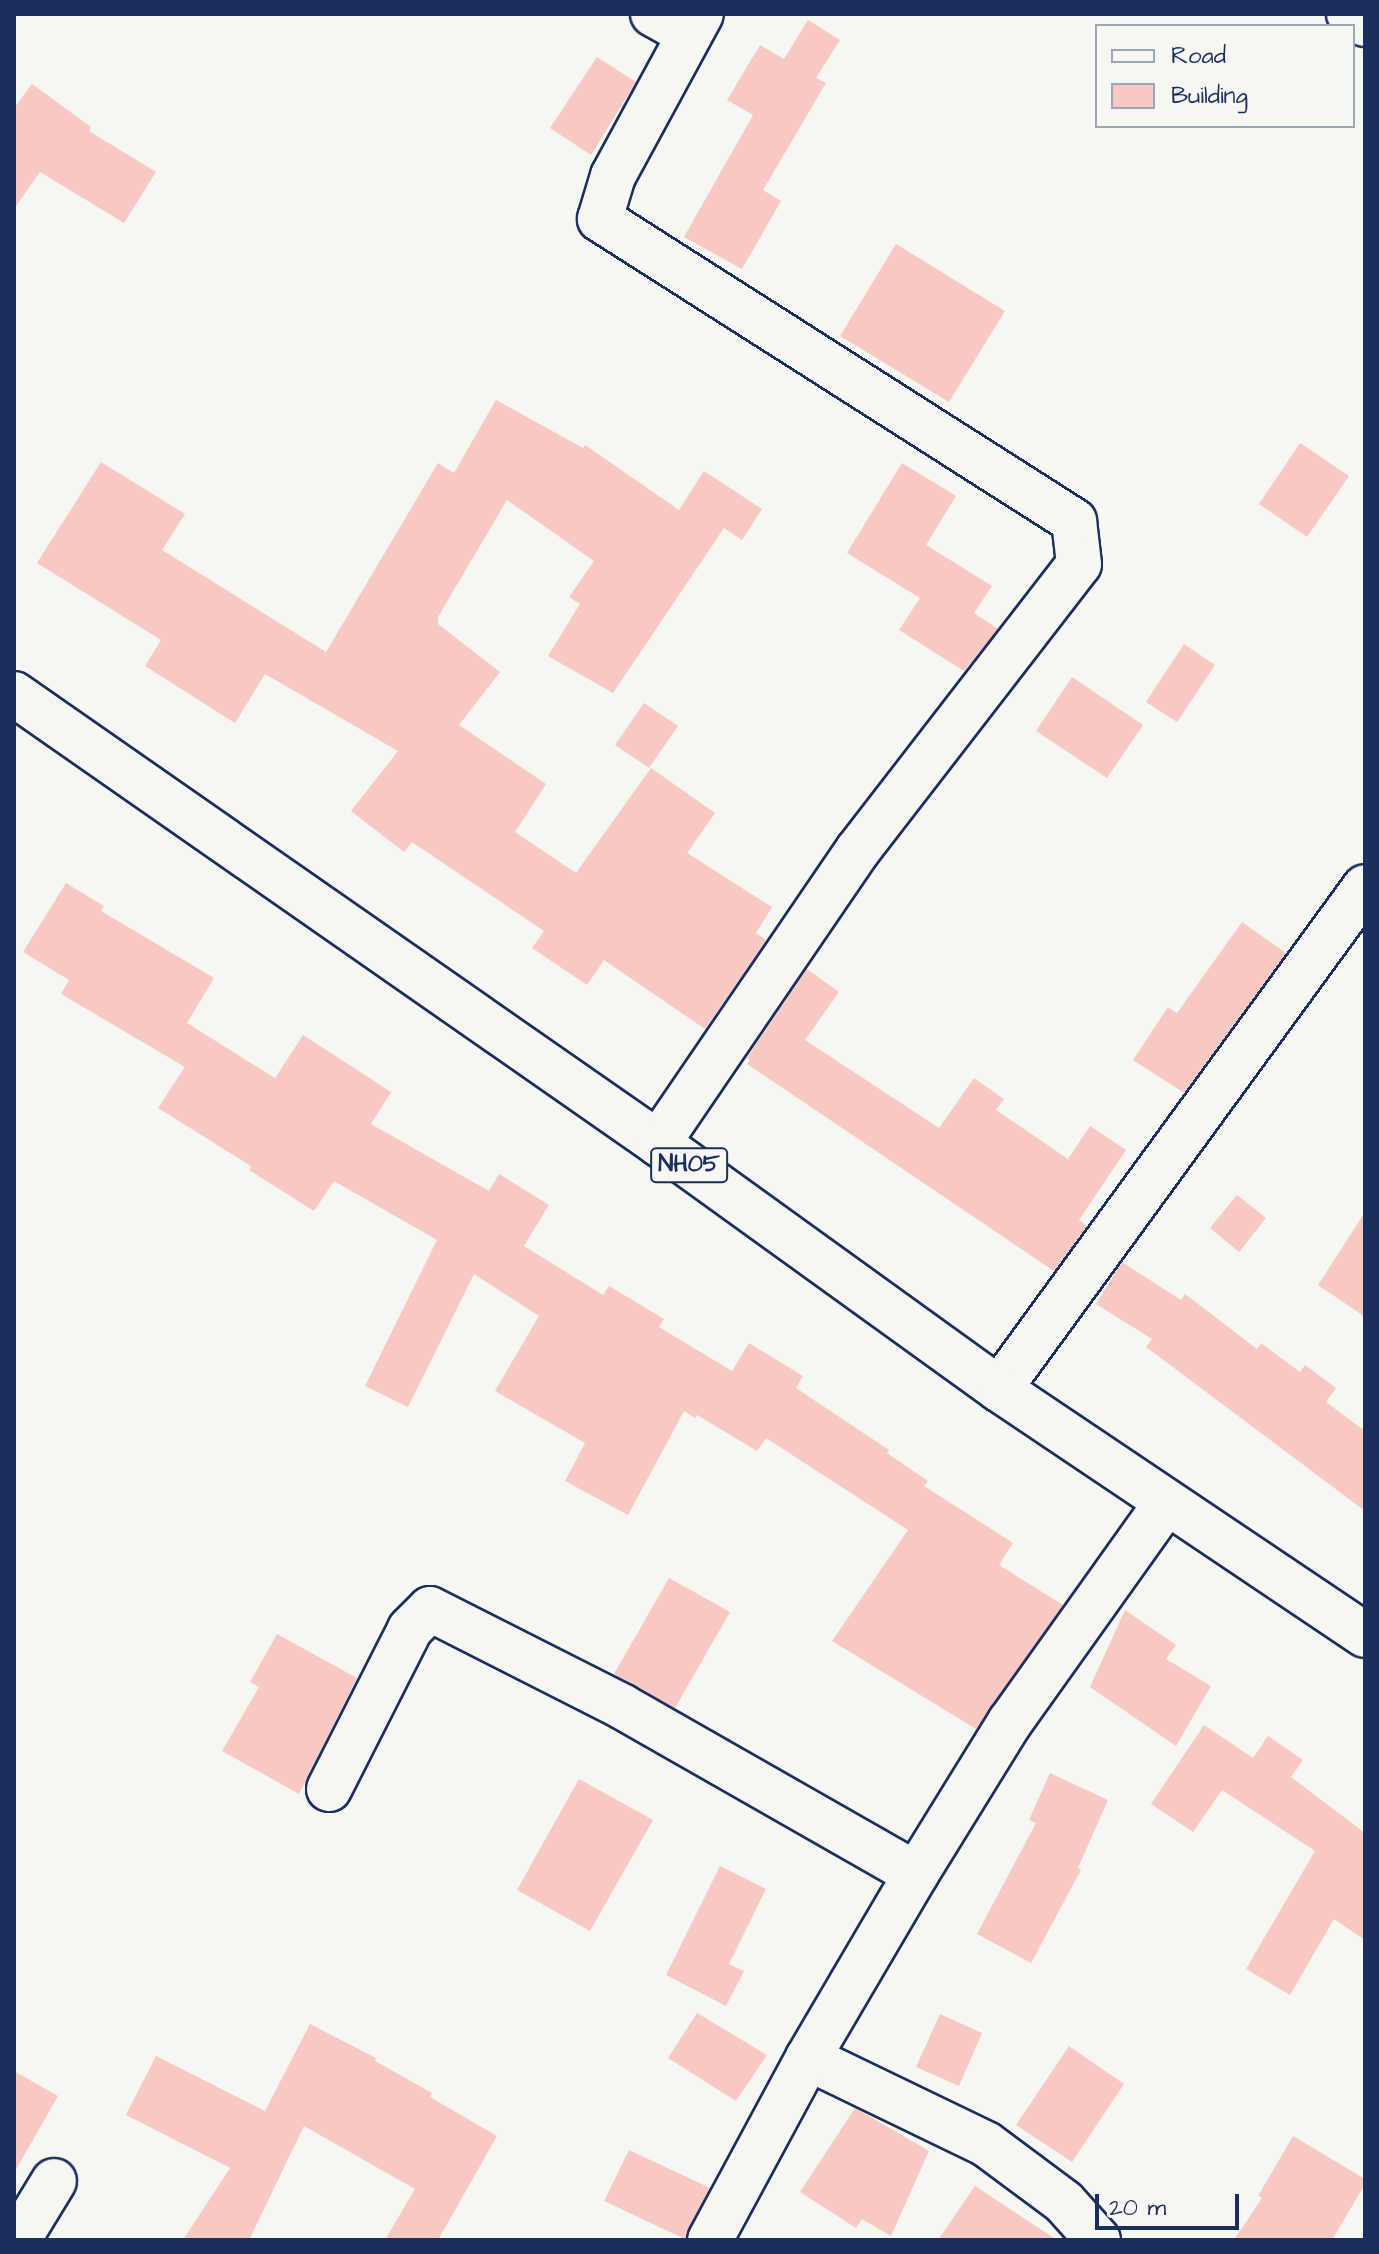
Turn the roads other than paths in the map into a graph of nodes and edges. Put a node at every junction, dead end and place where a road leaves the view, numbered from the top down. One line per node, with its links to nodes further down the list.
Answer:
1 (1349, 14): 3 (street)
2 (681, 21): 6 (street)
3 (1365, 24)
4 (14, 694): 6 (street, NH05)
5 (1365, 887): 7 (street)
6 (658, 1143): 7 (street, NH05)
7 (999, 1389): 8 (street, NH05)
8 (1166, 1503): 9 (street, NH05); 11 (street)
9 (1365, 1635)
10 (329, 1789): 11 (street)
11 (916, 1874): 12 (street)
12 (808, 2058): 15 (street); 16 (street)
13 (54, 2181): 14 (street)
14 (18, 2240)
15 (710, 2240)
16 (1098, 2240)

